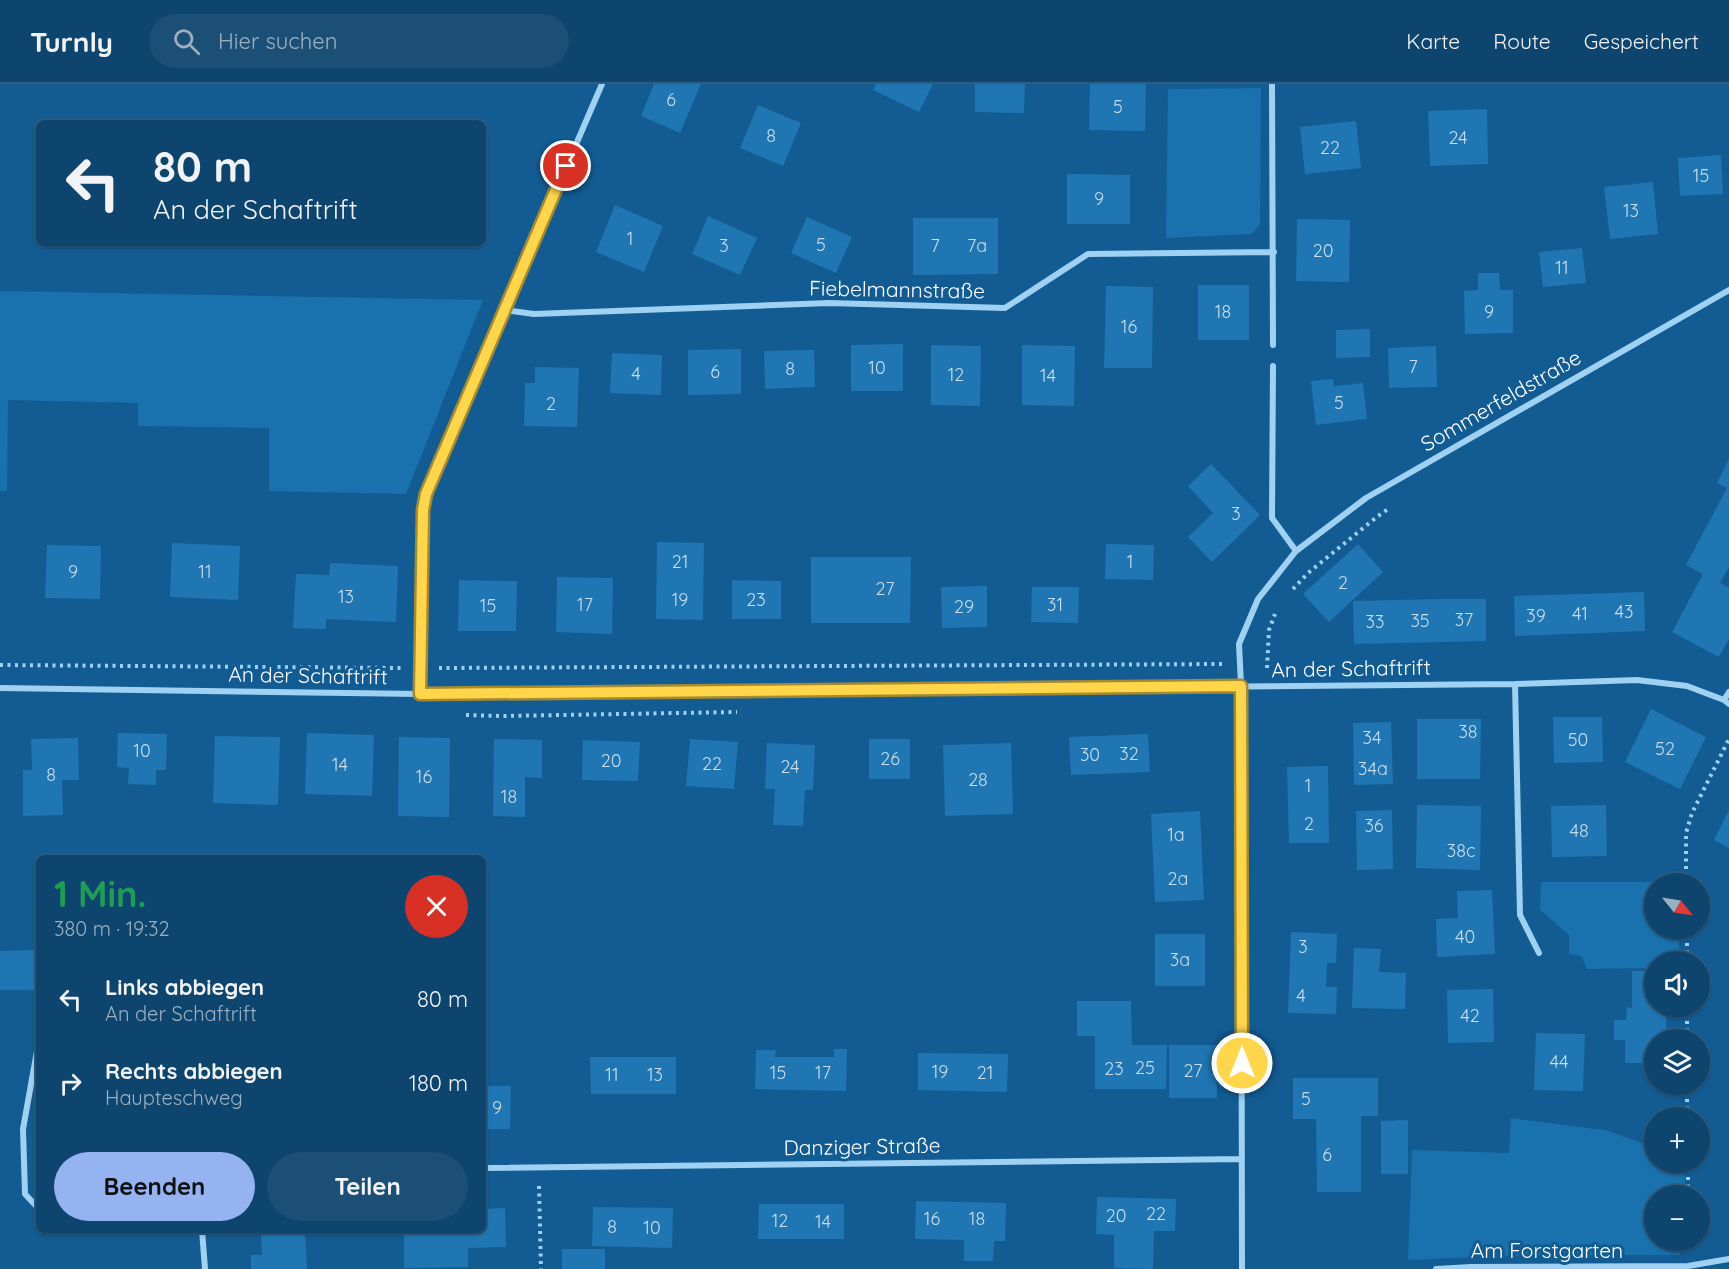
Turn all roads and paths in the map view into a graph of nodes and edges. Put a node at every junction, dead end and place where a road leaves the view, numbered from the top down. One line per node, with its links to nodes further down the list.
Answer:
1 (602, 84): 5 (street)
2 (1272, 84): 3 (street)
3 (1274, 252): 5 (street, Fiebelmannstraße); 6 (street)
4 (1729, 290): 9 (street, Sommerfeldstraße)
5 (504, 310): 14 (street)
6 (1274, 345)
7 (1273, 366): 9 (street)
8 (1399, 503): 10 (path)
9 (1296, 551): 12 (street, Sommerfeldstraße)
10 (1285, 596)
11 (1278, 604): 17 (path)
12 (1239, 664): 14 (path); 16 (street, Sommerfeldstraße)
13 (0, 665): 14 (path)
14 (420, 668): 20 (street)
15 (1515, 684): 17 (street, An der Schaftrift); 21 (street, An der Schaftrift); 24 (street)
16 (1241, 686): 17 (street, An der Schaftrift); 20 (street, An der Schaftrift); 26 (street, Sommerfeldstraße)
17 (1267, 687)
18 (0, 688): 20 (street, An der Schaftrift)
19 (1729, 692): 21 (street, An der Schaftrift)
20 (420, 694)
21 (1727, 702)
22 (1729, 739): 23 (path)
23 (1686, 873)
24 (1539, 953)
25 (36, 1061): 29 (street)
26 (1242, 1159): 28 (street, Danziger Straße); 34 (street, Sommerfeldstraße)
27 (486, 1168): 28 (street, Danziger Straße)
28 (539, 1168): 33 (path)
29 (36, 1206)
30 (202, 1233): 32 (street)
31 (1729, 1259): 35 (street, Am Forstgarten)
32 (205, 1269)
33 (541, 1269)
34 (1242, 1269)
35 (1436, 1269)

